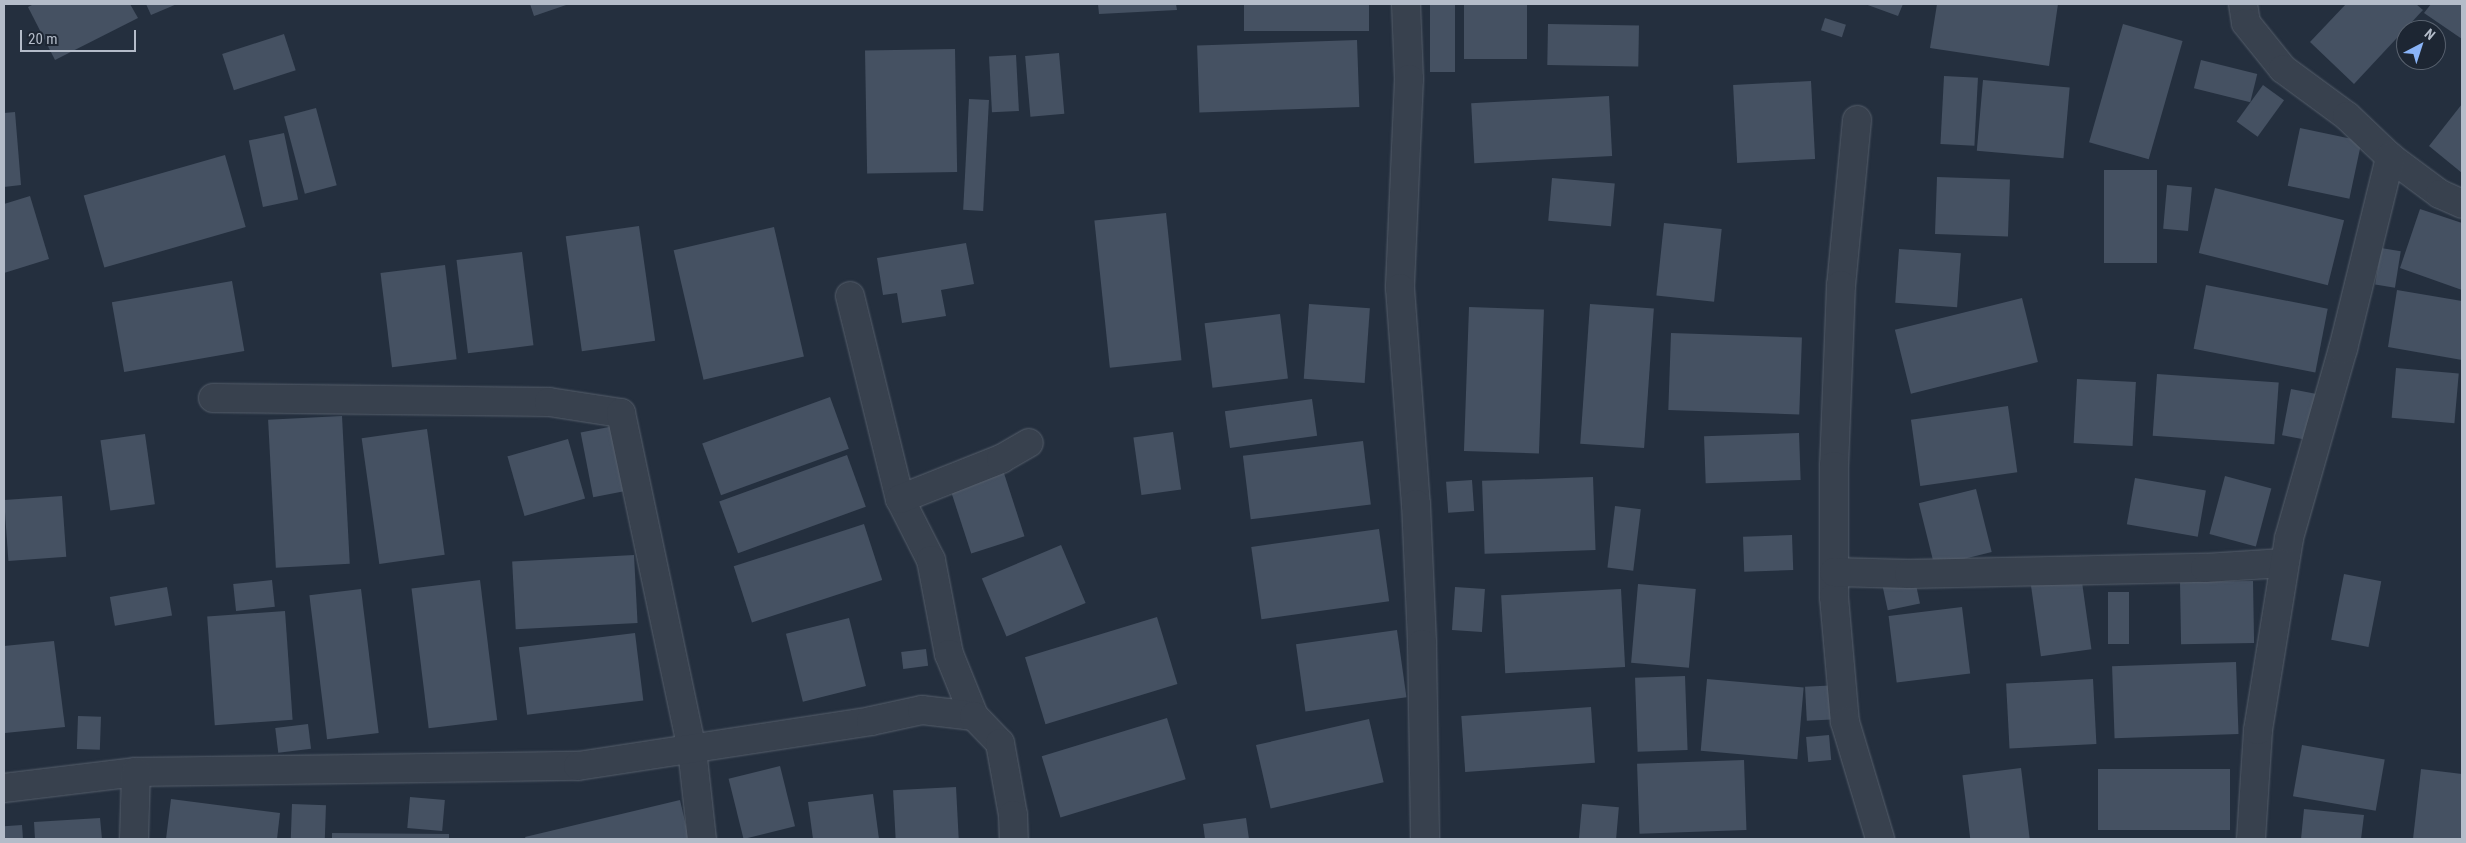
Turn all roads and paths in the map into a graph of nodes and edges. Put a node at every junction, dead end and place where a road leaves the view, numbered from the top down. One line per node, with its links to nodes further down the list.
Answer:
1 (1406, 4): 19 (street)
2 (2243, 4): 4 (street)
3 (1857, 120): 11 (street)
4 (2390, 157): 5 (street); 10 (street)
5 (2462, 204)
6 (850, 296): 9 (street)
7 (213, 398): 13 (street)
8 (1030, 442): 9 (street)
9 (900, 499): 12 (street)
10 (2284, 563): 11 (street); 21 (street)
11 (1834, 572): 20 (street)
12 (974, 716): 13 (street); 18 (street)
13 (692, 749): 14 (street); 17 (street)
14 (136, 772): 15 (street); 16 (street)
15 (4, 788)
16 (134, 839)
17 (702, 839)
18 (1014, 839)
19 (1425, 839)
20 (1880, 839)
21 (2251, 839)

